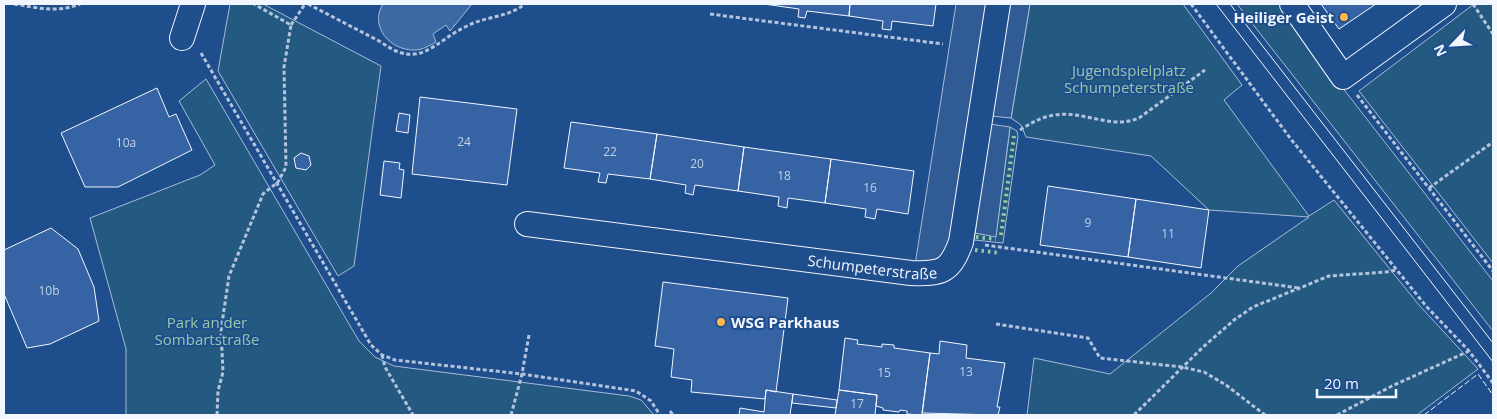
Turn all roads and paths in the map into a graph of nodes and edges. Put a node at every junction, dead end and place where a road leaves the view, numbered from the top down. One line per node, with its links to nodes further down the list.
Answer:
1 (14, 4): 2 (path)
2 (80, 4)
3 (254, 4): 13 (path)
4 (306, 4): 5 (path); 13 (path)
5 (525, 4)
6 (998, 4): 23 (street, Schumpeterstraße)
7 (1192, 4): 24 (path)
8 (1292, 4): 17 (street)
9 (1444, 4): 17 (street)
10 (1473, 4): 14 (path)
11 (710, 14): 15 (path)
12 (187, 21): 20 (path)
13 (291, 25): 20 (path)
14 (1493, 34)
15 (943, 44)
16 (1206, 70): 18 (path)
17 (1343, 77): 21 (path)
18 (1020, 130)
19 (1493, 142): 21 (path)
20 (278, 182): 30 (path); 35 (path)
21 (1429, 188): 25 (path)
22 (527, 224): 23 (street, Schumpeterstraße)
23 (960, 242): 26 (path)
24 (1396, 270): 26 (path); 29 (path)
25 (1493, 271)
26 (1299, 288): 31 (path)
27 (996, 324): 31 (path)
28 (529, 335): 32 (path)
29 (1469, 351): 33 (path); 42 (path)
30 (382, 355): 32 (path); 36 (path)
31 (1182, 367): 40 (path); 41 (path)
32 (522, 374): 37 (path); 38 (path)
33 (1493, 383)
34 (670, 411): 39 (path)
35 (217, 415)
36 (413, 415)
37 (511, 415)
38 (660, 415)
39 (673, 415)
40 (1134, 415)
41 (1265, 415)
42 (1337, 415)

